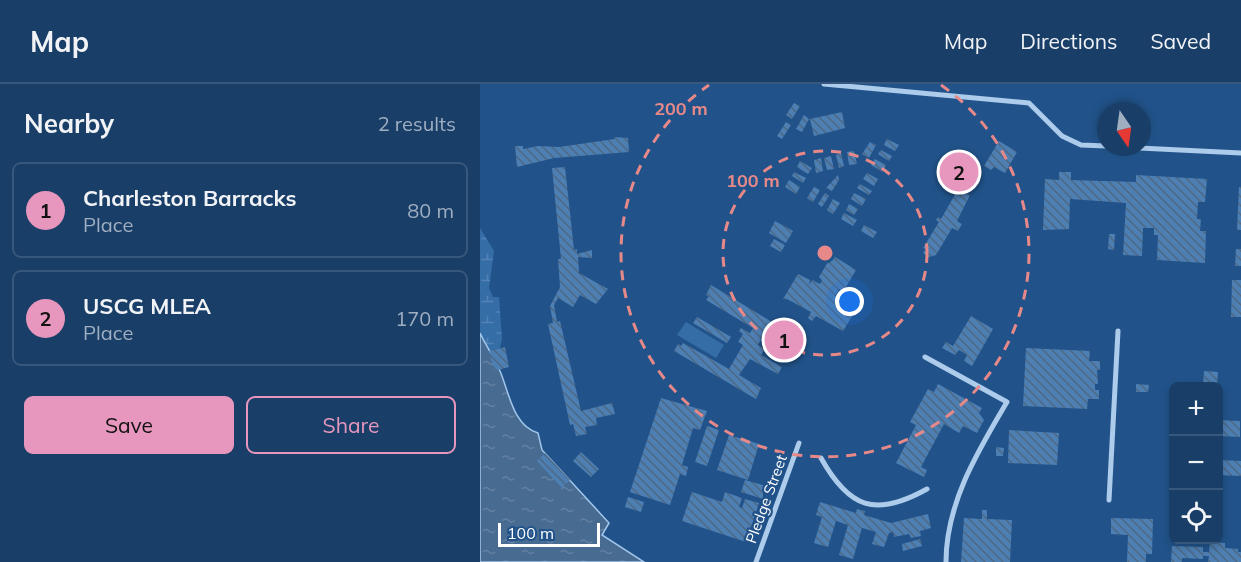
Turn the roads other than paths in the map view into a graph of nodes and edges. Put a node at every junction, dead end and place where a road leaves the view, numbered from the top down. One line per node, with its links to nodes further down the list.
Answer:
1 (825, 84): 2 (street)
2 (1097, 146)
3 (1151, 149): 4 (street)
4 (1241, 153)
5 (1118, 331): 10 (street)
6 (925, 357): 12 (street)
7 (799, 443): 11 (street, Pledge Street)
8 (820, 458): 9 (street)
9 (927, 489)
10 (1109, 500)
11 (756, 562)
12 (946, 562)

